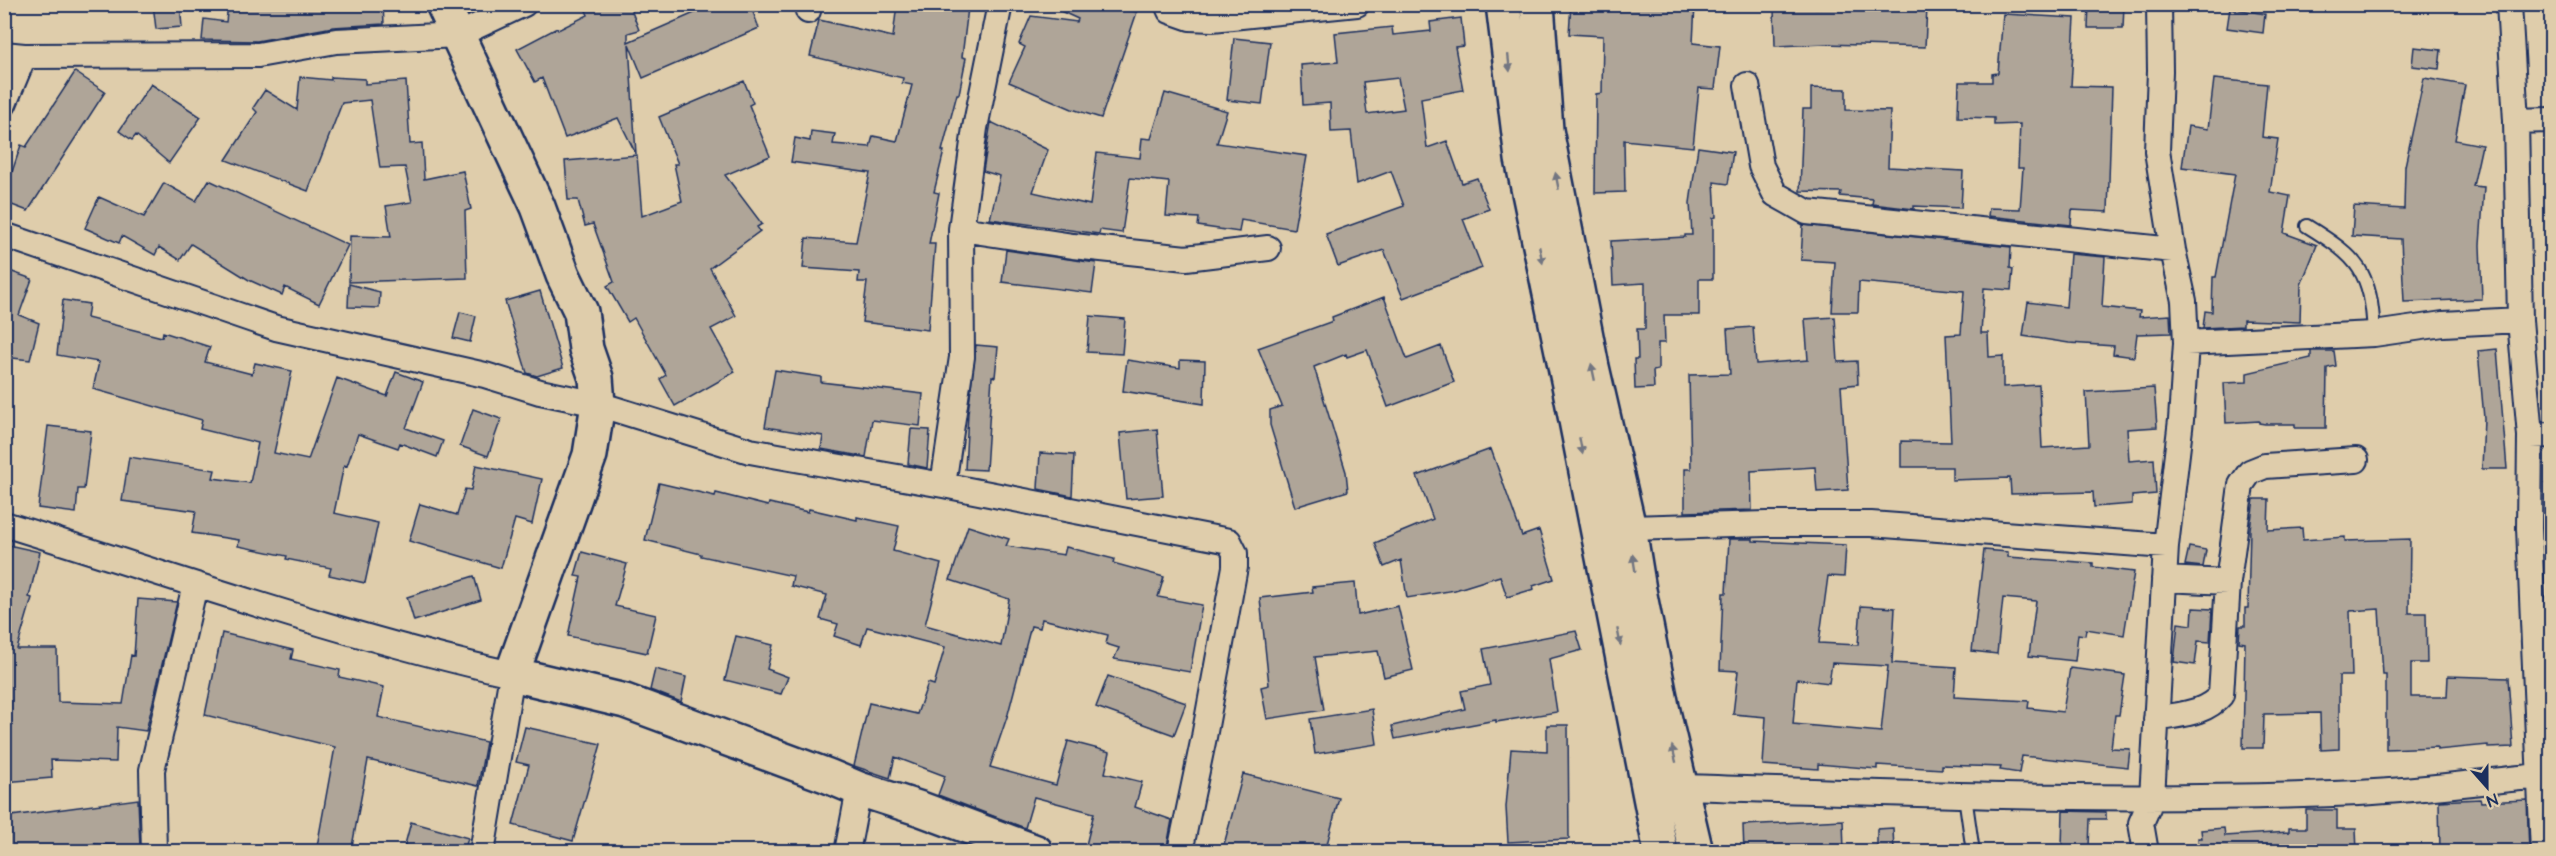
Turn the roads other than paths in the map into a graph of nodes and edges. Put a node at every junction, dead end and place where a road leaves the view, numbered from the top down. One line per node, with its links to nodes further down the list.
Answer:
1 (443, 4): 10 (main road)
2 (524, 4): 10 (street)
3 (1000, 4): 17 (street)
4 (1167, 4): 5 (street)
5 (1357, 4)
6 (1503, 4): 46 (main road, one-way to 46)
7 (1537, 4): 29 (main road, one-way to 7)
8 (2159, 4): 20 (street)
9 (2509, 4): 15 (street)
10 (458, 35): 11 (street); 24 (main road)
11 (14, 55): 13 (street)
12 (1747, 85): 20 (street)
13 (4, 104)
14 (2552, 120): 15 (street)
15 (2516, 121): 21 (street)
16 (2307, 226): 22 (lane)
17 (961, 229): 19 (street); 27 (street)
18 (4, 235): 24 (street)
19 (1268, 248)
20 (2173, 250): 23 (street)
21 (2520, 320): 22 (street); 25 (street)
22 (2374, 334): 23 (street)
23 (2186, 343): 30 (street)
24 (598, 404): 27 (street); 34 (main road)
25 (2541, 436): 36 (street)
26 (2356, 460): 32 (street)
27 (943, 485): 45 (street)
28 (4, 524): 33 (street)
29 (1629, 528): 30 (street); 37 (main road, one-way to 29)
30 (2166, 546): 31 (street)
31 (2164, 579): 32 (street); 35 (street)
32 (2228, 582): 35 (street)
33 (195, 585): 34 (street); 41 (street)
34 (512, 674): 38 (main road); 42 (street)
35 (2156, 719): 40 (street)
36 (2540, 776): 40 (street); 50 (street)
37 (1682, 787): 39 (street); 47 (main road)
38 (859, 789): 43 (street); 44 (main road)
39 (1965, 796): 40 (street); 48 (lane)
40 (2152, 798): 49 (street)
41 (154, 852)
42 (482, 852)
43 (847, 852)
44 (1036, 852)
45 (1180, 852)
46 (1661, 852)
47 (1696, 852)
48 (1973, 852)
49 (2146, 852)
50 (2543, 852)

